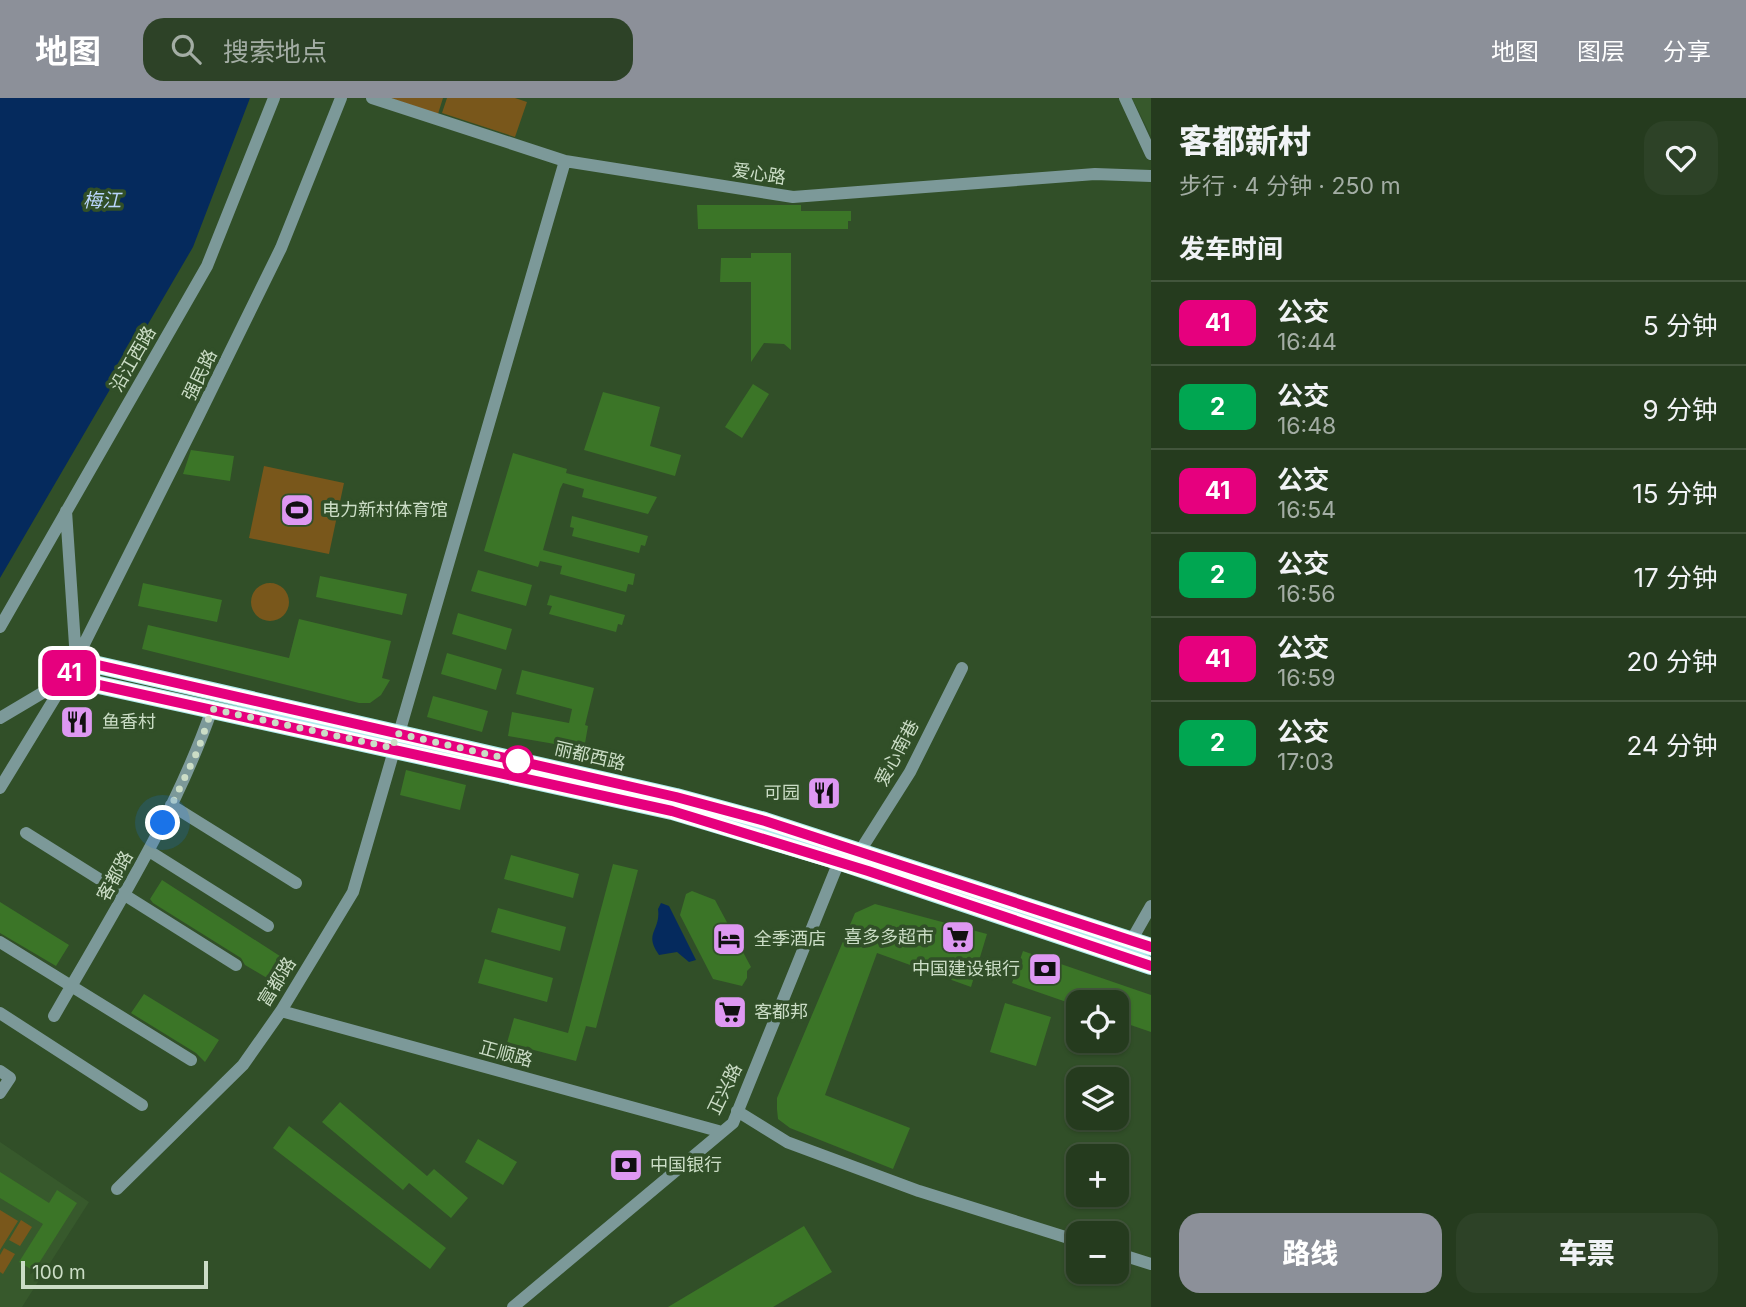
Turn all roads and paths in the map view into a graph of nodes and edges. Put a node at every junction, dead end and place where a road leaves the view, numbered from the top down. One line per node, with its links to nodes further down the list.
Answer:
1 (274, 98): 8 (street, 沿江西路)
2 (341, 98): 10 (street, 强民路)
3 (372, 98): 6 (street, 爱心路)
4 (1125, 98): 5 (street)
5 (1151, 154)
6 (565, 161): 7 (street, 爱心路); 15 (street, 富都路)
7 (1151, 176)
8 (66, 509): 9 (street, 沿江西路); 10 (street)
9 (0, 627)
10 (76, 660): 12 (street, 强民路); 15 (main road, 丽都西路)
11 (962, 668): 20 (street, 爱心南巷)
12 (67, 678): 13 (main road, 丽都西路); 14 (street); 16 (street, 强民路)
13 (212, 709): 15 (main road, 丽都西路); 17 (street, 客都路)
14 (0, 718)
15 (394, 741): 20 (main road, 丽都西路); 31 (street, 富都路)
16 (0, 789)
17 (170, 804): 19 (street, 客都路); 21 (street)
18 (26, 833): 22 (street)
19 (149, 851): 22 (street, 客都路); 24 (street)
20 (848, 853): 26 (main road, 丽都西路); 38 (street, 正兴路)
21 (296, 883)
22 (124, 895): 28 (street); 30 (street, 客都路)
23 (1151, 906): 26 (street)
24 (268, 926)
25 (0, 942): 30 (street)
26 (1127, 947): 27 (main road, 丽都西路); 29 (main road, 丽都西路)
27 (1151, 947)
28 (236, 965)
29 (1151, 965)
30 (71, 987): 33 (street, 客都路); 34 (street)
31 (281, 1010): 39 (street, 正顺路); 40 (street, 富都路)
32 (0, 1013): 37 (street)
33 (54, 1016)
34 (191, 1060)
35 (5, 1075): 36 (street)
36 (0, 1093)
37 (142, 1105)
38 (737, 1111): 39 (street, 正兴路); 41 (street)
39 (722, 1132): 44 (street, 正兴路)
40 (117, 1189)
41 (1066, 1237)
42 (1129, 1257): 43 (street)
43 (1151, 1264)
44 (513, 1307)

